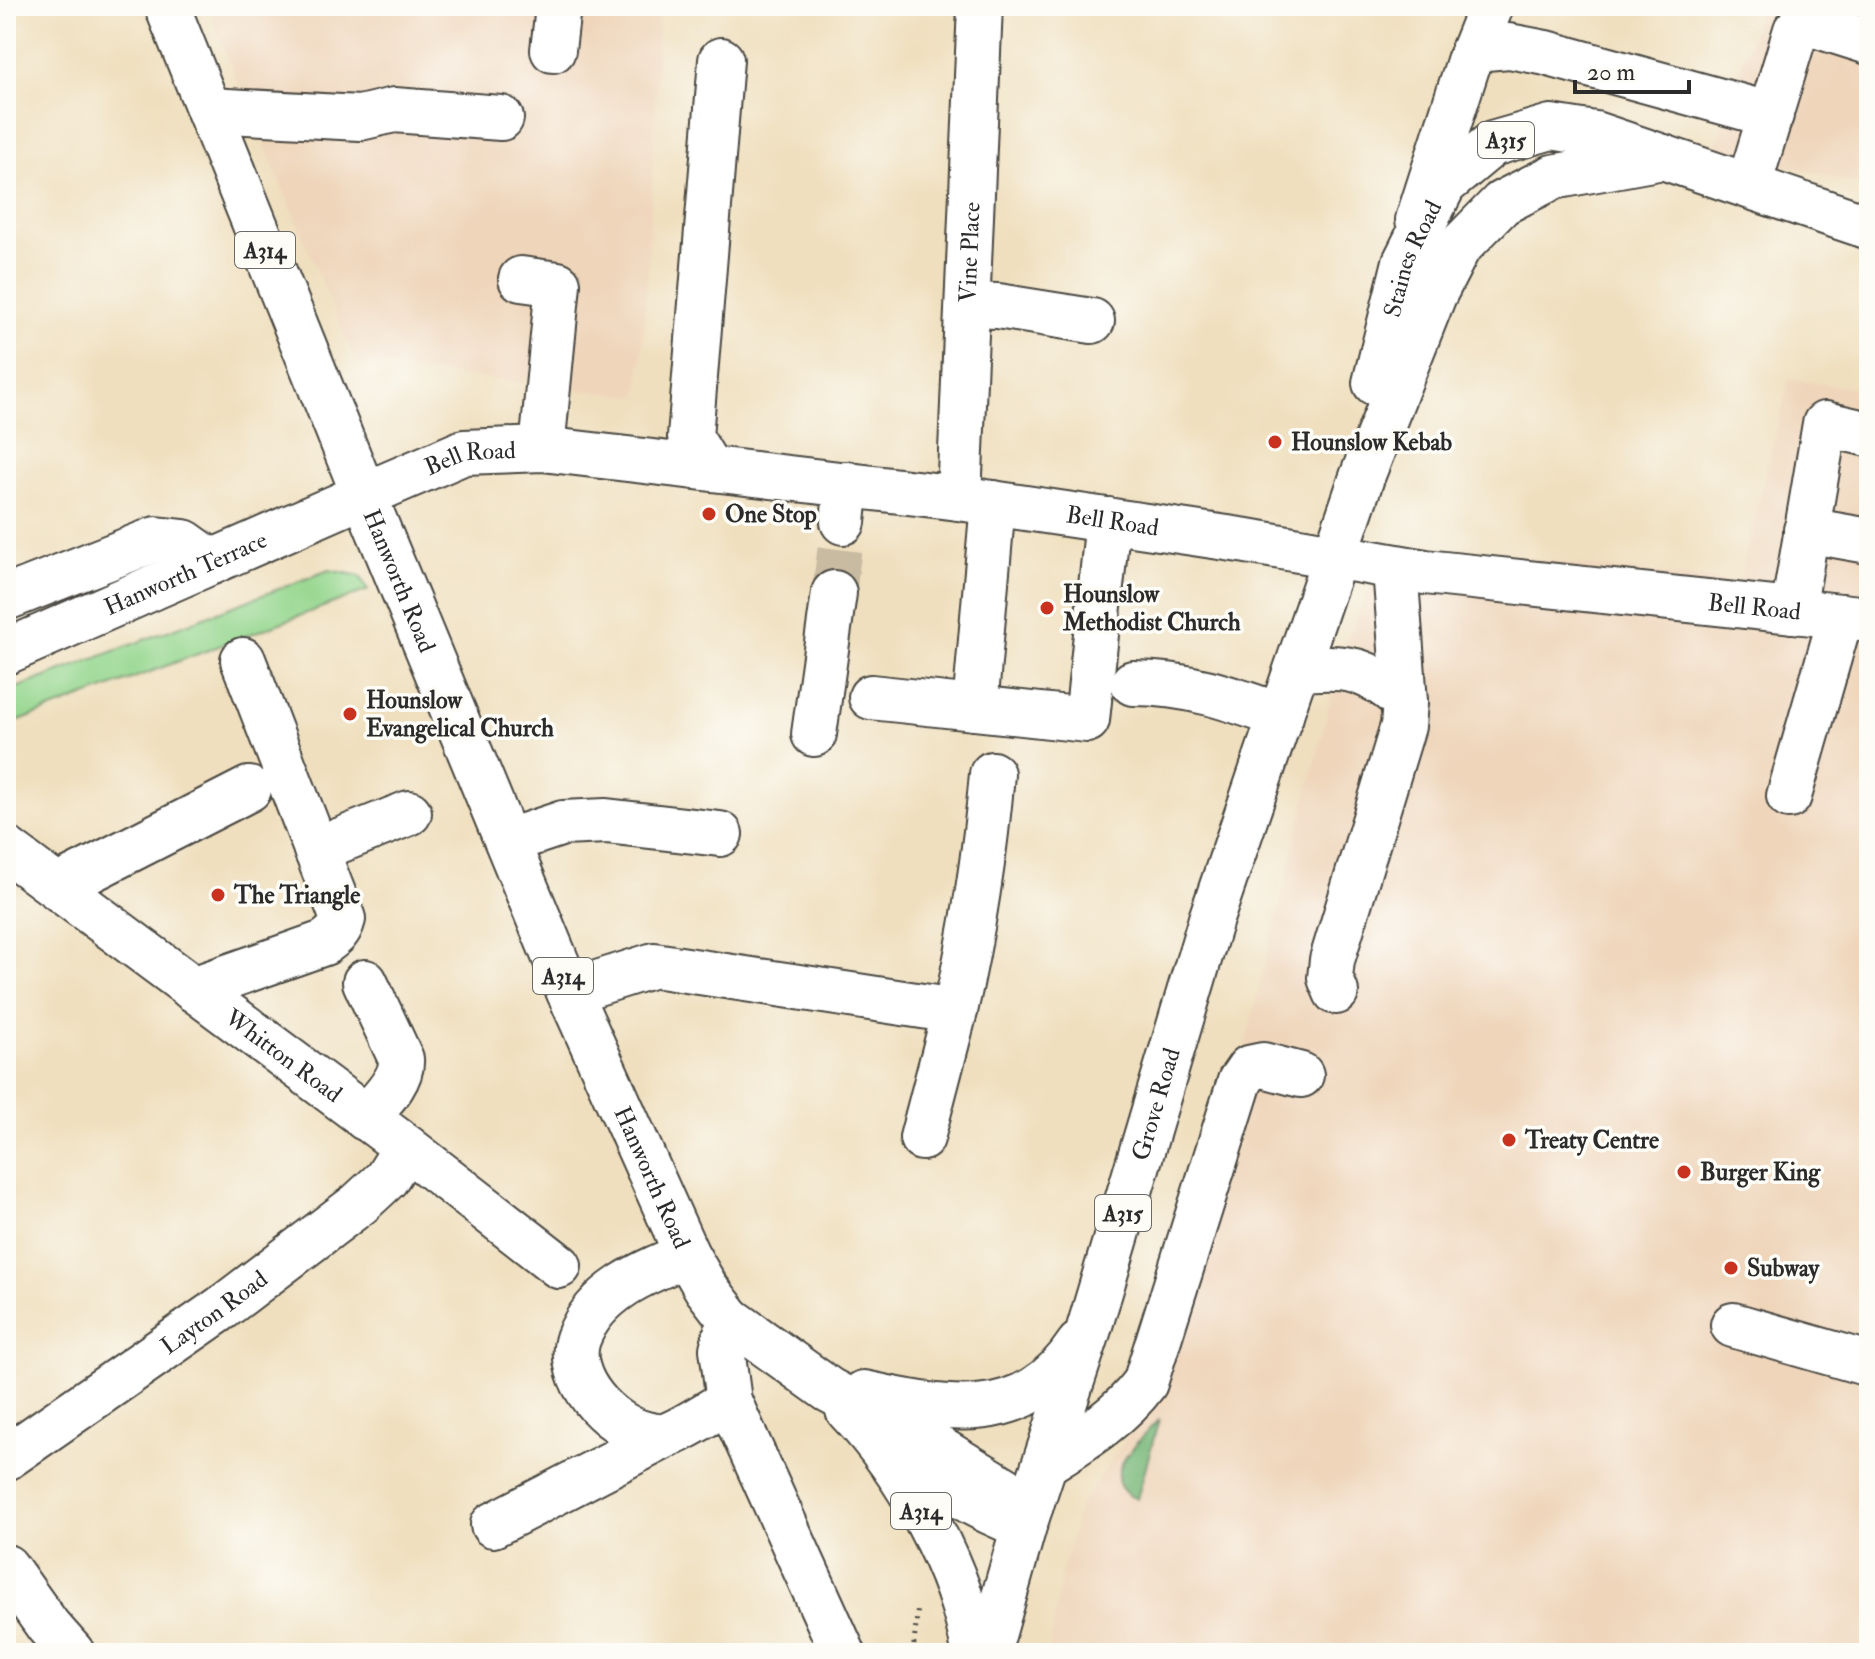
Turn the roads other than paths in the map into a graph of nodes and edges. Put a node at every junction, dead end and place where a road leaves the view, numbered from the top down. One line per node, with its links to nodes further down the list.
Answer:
1 (167, 6): 10 (main road, Hanworth Road / A314)
2 (552, 6): 3 (main road)
3 (558, 6): 7 (main road)
4 (980, 6): 19 (main road, Vine Place)
5 (1491, 6): 8 (main road)
6 (1869, 42): 11 (main road)
7 (553, 50)
8 (1471, 55): 11 (main road); 13 (main road); 17 (main road)
9 (721, 60): 23 (main road)
10 (209, 110): 12 (main road); 25 (main road, Hanworth Road / A314)
11 (1771, 115): 15 (main road)
12 (501, 118)
13 (1492, 144): 14 (main road, Staines Road / A315); 17 (main road, Staines Road / A315)
14 (1663, 157): 15 (main road, Staines Road / A315); 24 (main road, Staines Road / A315)
15 (1749, 185): 16 (main road, Staines Road / A315)
16 (1869, 227)
17 (1405, 262): 24 (main road, Staines Road / A315)
18 (521, 279): 22 (main road)
19 (968, 305): 20 (main road); 26 (main road, Vine Place)
20 (1092, 321)
21 (1869, 434): 28 (main road)
22 (542, 449): 23 (main road, Bell Road); 25 (main road, Bell Road)
23 (688, 456): 26 (main road, Bell Road)
24 (1362, 477): 30 (main road, Staines Road / A315)
25 (364, 495): 31 (main road, Hanworth Terrace); 51 (main road, Hanworth Road / A314)
26 (976, 500): 27 (main road, Bell Road); 43 (main road, Vine Place)
27 (1108, 520): 30 (main road, Bell Road); 43 (main road)
28 (1806, 530): 29 (main road); 35 (main road)
29 (1869, 541)
30 (1335, 558): 32 (main road, Bell Road); 39 (main road, Grove Road / A315)
31 (212, 562): 34 (main road); 37 (main road, Hanworth Terrace)
32 (1395, 568): 35 (main road, Bell Road); 42 (main road)
33 (834, 593): 45 (main road)
34 (6, 598)
35 (1793, 611): 36 (main road, Bell Road)
36 (1855, 618): 48 (main road)
37 (6, 652)
38 (243, 660): 53 (main road)
39 (1297, 670): 42 (main road); 44 (main road, Grove Road / A315)
40 (1133, 683): 44 (main road)
41 (871, 697): 43 (main road)
42 (1405, 702): 58 (main road)
43 (975, 708)
44 (1281, 716): 68 (main road, Grove Road / A315)
45 (814, 734)
46 (992, 774): 59 (main road)
47 (249, 789): 54 (main road)
48 (1789, 796)
49 (409, 813): 53 (main road)
50 (720, 834): 51 (main road)
51 (509, 841): 57 (main road, Hanworth Road / A314)
52 (6, 849): 54 (main road, Whitton Road)
53 (316, 850): 56 (main road)
54 (59, 886): 56 (main road, Whitton Road)
55 (365, 982): 61 (main road)
56 (193, 989): 61 (main road, Whitton Road)
57 (569, 992): 59 (main road); 64 (main road, Hanworth Road / A314)
58 (1336, 992)
59 (955, 1011): 62 (main road)
60 (1301, 1075): 75 (main road)
61 (365, 1118): 63 (main road, Whitton Road)
62 (922, 1138)
63 (406, 1147): 65 (main road, Whitton Road); 74 (main road, Layton Road)
64 (687, 1255): 66 (main road, Hanworth Road / A314); 73 (main road)
65 (559, 1266)
66 (730, 1319): 70 (main road, Hanworth Road / A314); 71 (main road)
67 (1733, 1325): 69 (main road)
68 (1089, 1329): 70 (main road); 75 (main road, Grove Road / A315)
69 (1869, 1364)
70 (824, 1386): 72 (main road, Hanworth Road / A314); 76 (main road, Hanworth Road)
71 (729, 1401): 73 (main road); 80 (main road)
72 (873, 1435): 76 (main road); 81 (main road, Hanworth Road / A314)
73 (663, 1437): 77 (main road)
74 (6, 1458)
75 (1046, 1463): 76 (main road, Grove Road / A315)
76 (1027, 1516): 82 (main road, Grove Road / A315)
77 (493, 1525)
78 (6, 1567): 79 (main road)
79 (72, 1653)
80 (843, 1653)
81 (974, 1653)
82 (988, 1653)

